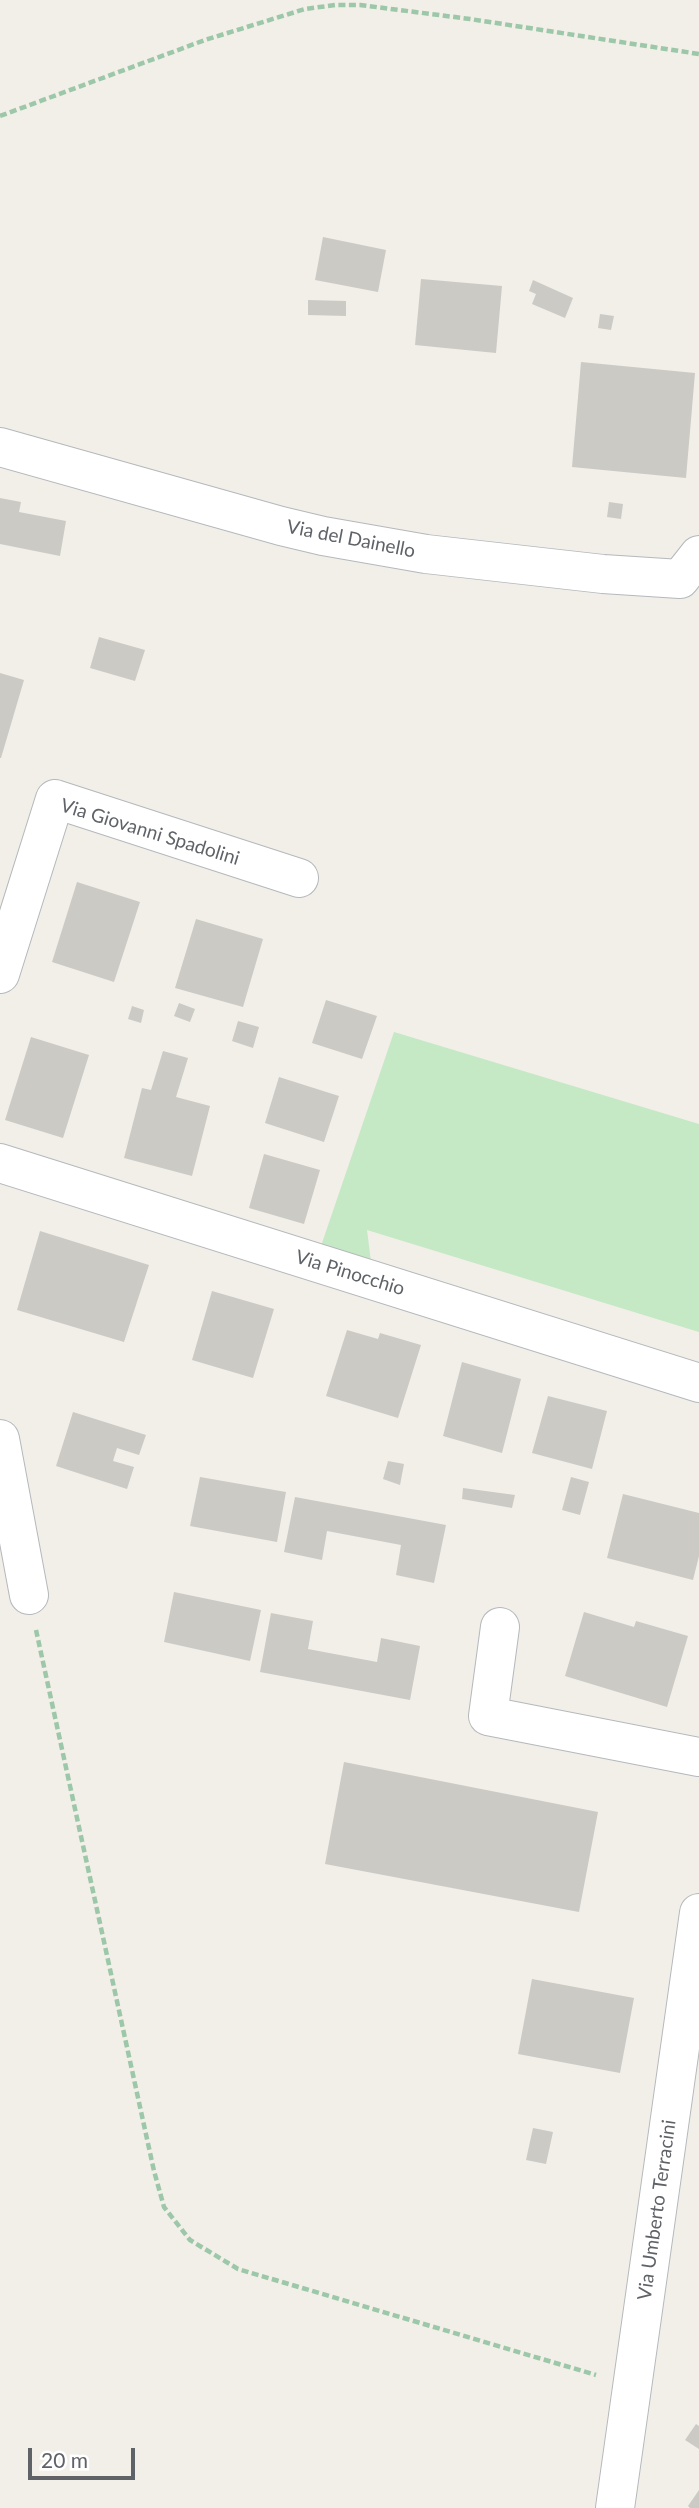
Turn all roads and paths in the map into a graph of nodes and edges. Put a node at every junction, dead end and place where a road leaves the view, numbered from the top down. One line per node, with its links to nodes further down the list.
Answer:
1 (699, 54): 2 (path)
2 (0, 116)
3 (0, 447): 4 (street, Via del Dainello)
4 (699, 555)
5 (299, 878): 6 (street, Via Giovanni Spadolini)
6 (0, 974)
7 (0, 1163): 8 (street, Via Pinocchio)
8 (699, 1383)
9 (0, 1439): 10 (street)
10 (29, 1595): 15 (path)
11 (500, 1627): 12 (street)
12 (699, 1757)
13 (699, 1913): 14 (street, Via Umberto Terracini)
14 (692, 2023): 15 (street, Via Umberto Terracini)
15 (632, 2386): 16 (street, Via Umberto Terracini)
16 (615, 2508)

